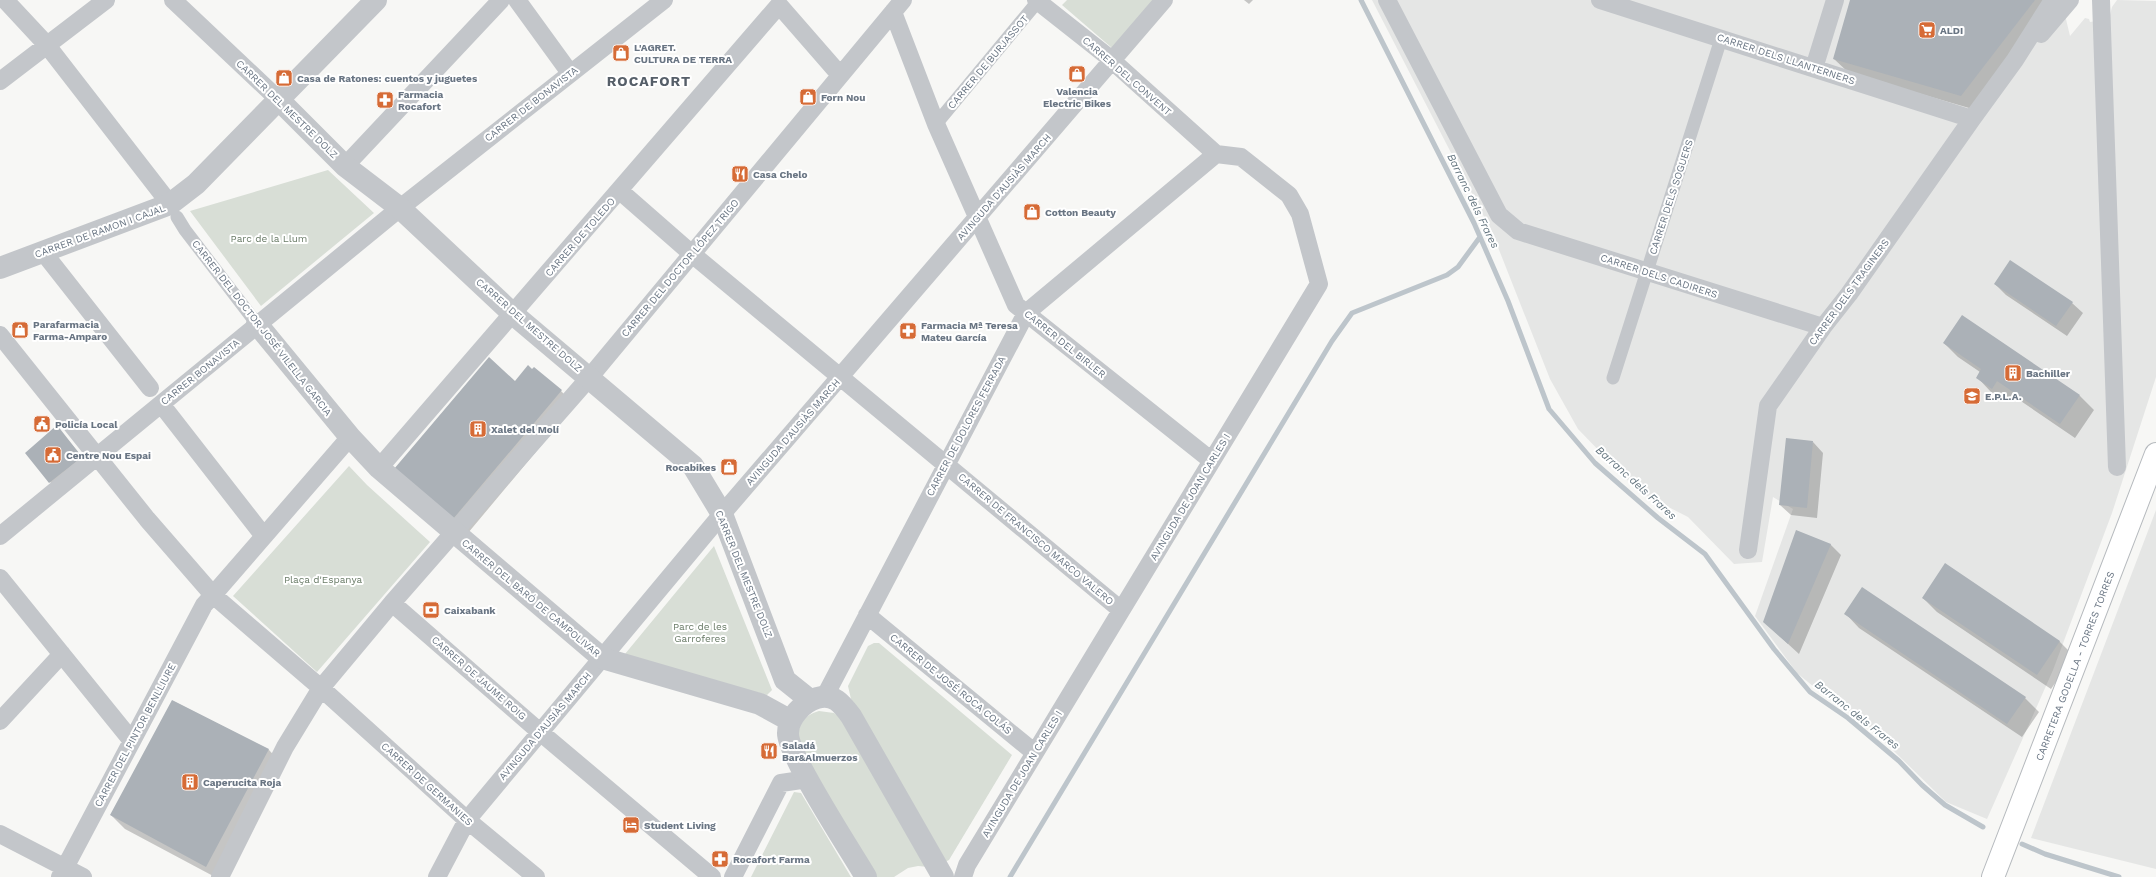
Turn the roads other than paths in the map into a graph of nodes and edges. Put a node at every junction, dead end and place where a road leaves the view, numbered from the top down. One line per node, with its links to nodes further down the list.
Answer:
1 (5, 0): 20 (street, CARRER DEL DOCTOR JOSÉ VILELLA GARCIA)
2 (106, 0): 20 (street)
3 (173, 0): 27 (street, CARRER DEL MESTRE DOLZ)
4 (376, 0): 27 (street, CARRER DE RAMON I CAJAL)
5 (501, 0): 31 (street)
6 (517, 0): 24 (street)
7 (664, 0): 24 (street, CARRER DE BONAVISTA)
8 (1038, 0): 22 (street, CARRER DEL CONVENT); 29 (street, CARRER DE BURJASSOT)
9 (1164, 0): 22 (street, AVINGUDA D'AUSIÀS MARCH)
10 (1387, 0): 39 (street, CARRER DELS CADIRERS)
11 (1600, 0): 17 (street, CARRER DELS LLANTERNERS)
12 (1835, 0): 23 (street)
13 (2053, 0): 21 (street)
14 (2070, 0): 21 (street)
15 (2101, 0): 55 (street)
16 (778, 2): 25 (street); 32 (street, CARRER DE TOLEDO)
17 (1632, 5): 19 (street, CARRER DELS LLANTERNERS)
18 (898, 6): 25 (street, CARRER DEL DOCTOR LÓPEZ TRIGO); 29 (street, CARRER DEL BIRLER)
19 (1721, 39): 23 (street, CARRER DELS LLANTERNERS); 39 (street, CARRER DELS SOGUERS)
20 (46, 44): 26 (street); 34 (street, CARRER DEL DOCTOR JOSÉ VILELLA GARCIA)
21 (2015, 60): 28 (street, CARRER DELS TRAGINERS)
22 (1112, 61): 30 (street, CARRER DEL CONVENT); 35 (street, AVINGUDA D'AUSIÀS MARCH)
23 (1814, 68): 28 (street, CARRER DELS LLANTERNERS)
24 (570, 74): 33 (street, CARRER DE BONAVISTA)
25 (840, 75): 37 (street, CARRER DEL DOCTOR LÓPEZ TRIGO)
26 (0, 81)
27 (280, 100): 31 (street, CARRER DEL MESTRE DOLZ); 34 (street, CARRER DE RAMON I CAJAL)
28 (1972, 119): 43 (street, CARRER DELS TRAGINERS)
29 (936, 124): 35 (street, CARRER DEL BIRLER)
30 (1216, 154): 40 (street, CARRER DE DOLORES FERRADA); 53 (street, AVINGUDA DE JOAN CARLES I)
31 (345, 166): 33 (street, CARRER DEL MESTRE DOLZ)
32 (620, 191): 37 (street, CARRER DE FRANCISCO MARCO VALERO); 41 (street, CARRER DE TOLEDO)
33 (400, 208): 41 (street, CARRER DEL MESTRE DOLZ); 42 (street, CARRER BONAVISTA)
34 (173, 211): 36 (street, CARRER DE RAMON I CAJAL); 42 (street, CARRER DEL DOCTOR JOSÉ VILELLA GARCIA)
35 (977, 218): 40 (street, CARRER DEL BIRLER); 45 (street, AVINGUDA D'AUSIÀS MARCH)
36 (43, 252): 38 (street, CARRER DE RAMON I CAJAL); 48 (street)
37 (692, 254): 45 (street, CARRER DE FRANCISCO MARCO VALERO); 46 (street, CARRER DEL DOCTOR LÓPEZ TRIGO)
38 (0, 268)
39 (1647, 272): 43 (street, CARRER DELS CADIRERS); 47 (street, CARRER DELS SOGUERS)
40 (1026, 313): 53 (street, CARRER DEL BIRLER); 54 (street, CARRER DE DOLORES FERRADA)
41 (512, 314): 46 (street, CARRER DEL MESTRE DOLZ); 56 (street, CARRER DE TOLEDO)
42 (257, 324): 49 (street, CARRER BONAVISTA); 50 (street, CARRER DEL DOCTOR JOSÉ VILELLA GARCIA)
43 (1823, 327): 61 (street, CARRER DELS TRAGINERS)
44 (2, 342): 52 (street)
45 (840, 377): 54 (street, CARRER DE FRANCISCO MARCO VALERO); 57 (street, AVINGUDA D'AUSIÀS MARCH)
46 (589, 378): 57 (street, CARRER DEL MESTRE DOLZ); 58 (street, CARRER DEL DOCTOR LÓPEZ TRIGO)
47 (1613, 378)
48 (150, 388)
49 (161, 404): 52 (street, CARRER BONAVISTA); 59 (street)
50 (350, 437): 56 (street); 59 (street)
51 (2156, 454): 90 (main road, CARRETERA GODELLA - TORRES TORRES)
52 (97, 456): 60 (street, CARRER BONAVISTA); 63 (street)
53 (1212, 460): 65 (street, AVINGUDA DE JOAN CARLES I)
54 (947, 464): 65 (street, CARRER DE FRANCISCO MARCO VALERO); 66 (street, CARRER DE DOLORES FERRADA)
55 (2117, 467)
56 (379, 468): 58 (street)
57 (722, 514): 68 (street, AVINGUDA D'AUSIÀS MARCH); 70 (street, CARRER DEL MESTRE DOLZ)
58 (454, 533): 64 (street); 68 (street, CARRER DEL BARÓ DE CAMPOLIVAR)
59 (263, 535): 63 (street)
60 (0, 536)
61 (1748, 550)
62 (0, 578): 67 (street)
63 (213, 594): 69 (street); 74 (street, CARRER DEL PINTOR BENLLIURE)
64 (392, 603): 69 (street); 73 (street, CARRER DE JAUME ROIG)
65 (1121, 610): 75 (street, AVINGUDA DE JOAN CARLES I)
66 (867, 615): 70 (street, CARRER DE DOLORES FERRADA); 75 (street, CARRER DE JOSÉ ROCA COLÁS)
67 (62, 654): 71 (street); 74 (street)
68 (602, 658): 72 (street, CARRER DEL BARÓ DE CAMPOLIVAR); 73 (street, AVINGUDA D'AUSIÀS MARCH)
69 (321, 688): 77 (street, CARRER DE GERMANIES); 82 (street)
70 (818, 698): 72 (street); 88 (street)
71 (0, 721)
72 (791, 721): 76 (street)
73 (540, 732): 77 (street, AVINGUDA D'AUSIÀS MARCH); 85 (street, CARRER DE JAUME ROIG)
74 (132, 741): 80 (street, CARRER DEL PINTOR BENLLIURE)
75 (1035, 753): 79 (street, AVINGUDA DE JOAN CARLES I)
76 (808, 779): 86 (street); 87 (street)
77 (467, 820): 83 (street, AVINGUDA D'AUSIÀS MARCH); 84 (street, CARRER DE GERMANIES)
78 (0, 834): 80 (street)
79 (965, 871): 89 (street, AVINGUDA DE JOAN CARLES I)
80 (62, 872): 81 (street)
81 (83, 877)
82 (220, 877)
83 (438, 877)
84 (536, 877)
85 (712, 877)
86 (733, 877)
87 (866, 877)
88 (942, 877)
89 (947, 877)
90 (1993, 877)

